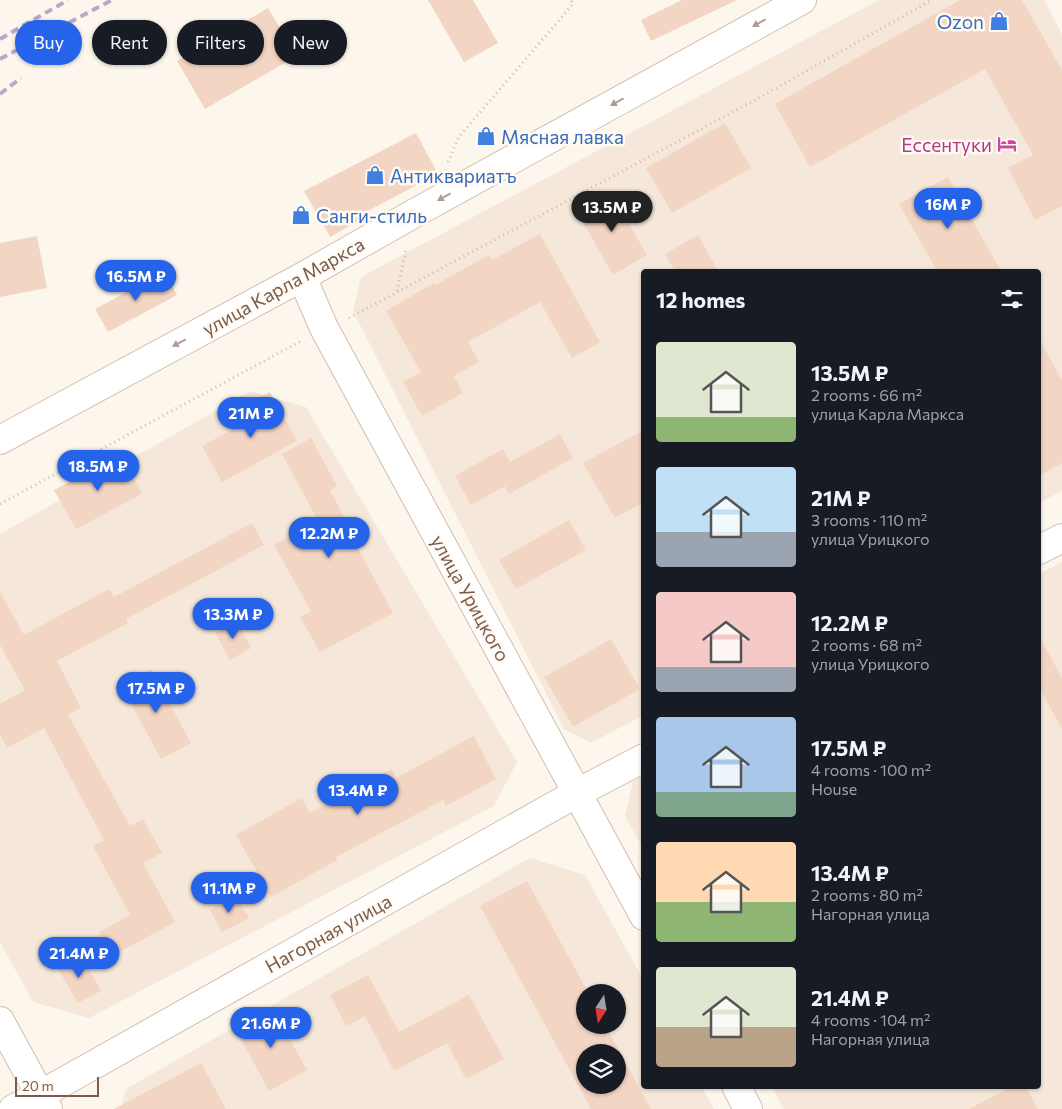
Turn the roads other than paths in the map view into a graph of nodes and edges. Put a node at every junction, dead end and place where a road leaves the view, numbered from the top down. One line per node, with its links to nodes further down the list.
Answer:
1 (802, 0): 2 (street, улица Карла Маркса, one-way to 2)
2 (302, 277): 3 (street, улица Карла Маркса, one-way to 3); 7 (street, улица Урицкого)
3 (0, 440)
4 (1062, 538): 5 (street)
5 (1041, 549)
6 (641, 760): 7 (street, Нагорная улица)
7 (578, 793): 8 (street, улица Урицкого); 11 (street, Нагорная улица)
8 (641, 910)
9 (0, 1021): 11 (street)
10 (738, 1089): 13 (street)
11 (44, 1102): 12 (street, Нагорная улица)
12 (13, 1109)
13 (748, 1109)

